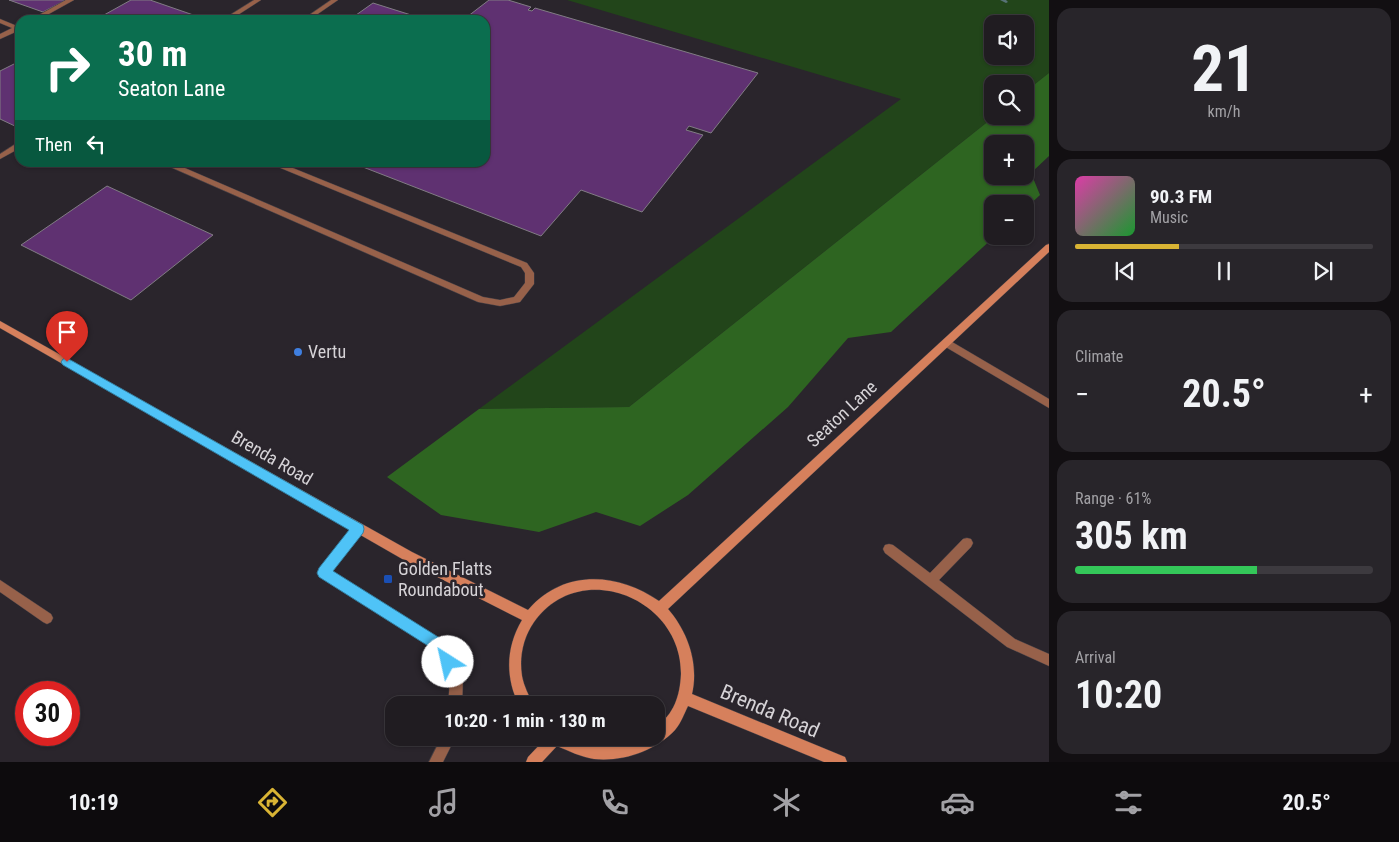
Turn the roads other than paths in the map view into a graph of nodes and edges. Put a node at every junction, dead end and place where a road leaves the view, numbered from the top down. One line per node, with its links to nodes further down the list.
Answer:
1 (71, 0): 4 (street)
2 (258, 0): 5 (street)
3 (335, 0): 6 (street)
4 (42, 15)
5 (233, 15)
6 (312, 15)
7 (0, 21): 8 (street)
8 (15, 26)
9 (15, 29): 10 (street)
10 (0, 37)
11 (15, 148): 12 (street)
12 (0, 157)
13 (175, 167): 14 (street)
14 (282, 167)
15 (1049, 247): 17 (main road, Seaton Lane)
16 (0, 324): 19 (main road, Brenda Road)
17 (947, 343): 18 (street); 24 (main road, Seaton Lane)
18 (1049, 404)
19 (358, 529): 25 (main road, Brenda Road); 28 (street)
20 (967, 543): 22 (street)
21 (889, 549): 22 (street)
22 (930, 581): 27 (street)
23 (0, 585): 26 (street)
24 (660, 608): 25 (main road); 30 (main road)
25 (529, 617): 29 (main road)
26 (47, 618)
27 (1049, 660)
28 (456, 696)
29 (521, 696)
30 (685, 698): 31 (main road); 38 (main road, Brenda Road)
31 (665, 729)
32 (444, 746): 36 (street)
33 (548, 746): 37 (main road)
34 (575, 746): 35 (main road)
35 (638, 746)
36 (436, 762)
37 (533, 762)
38 (840, 762)

